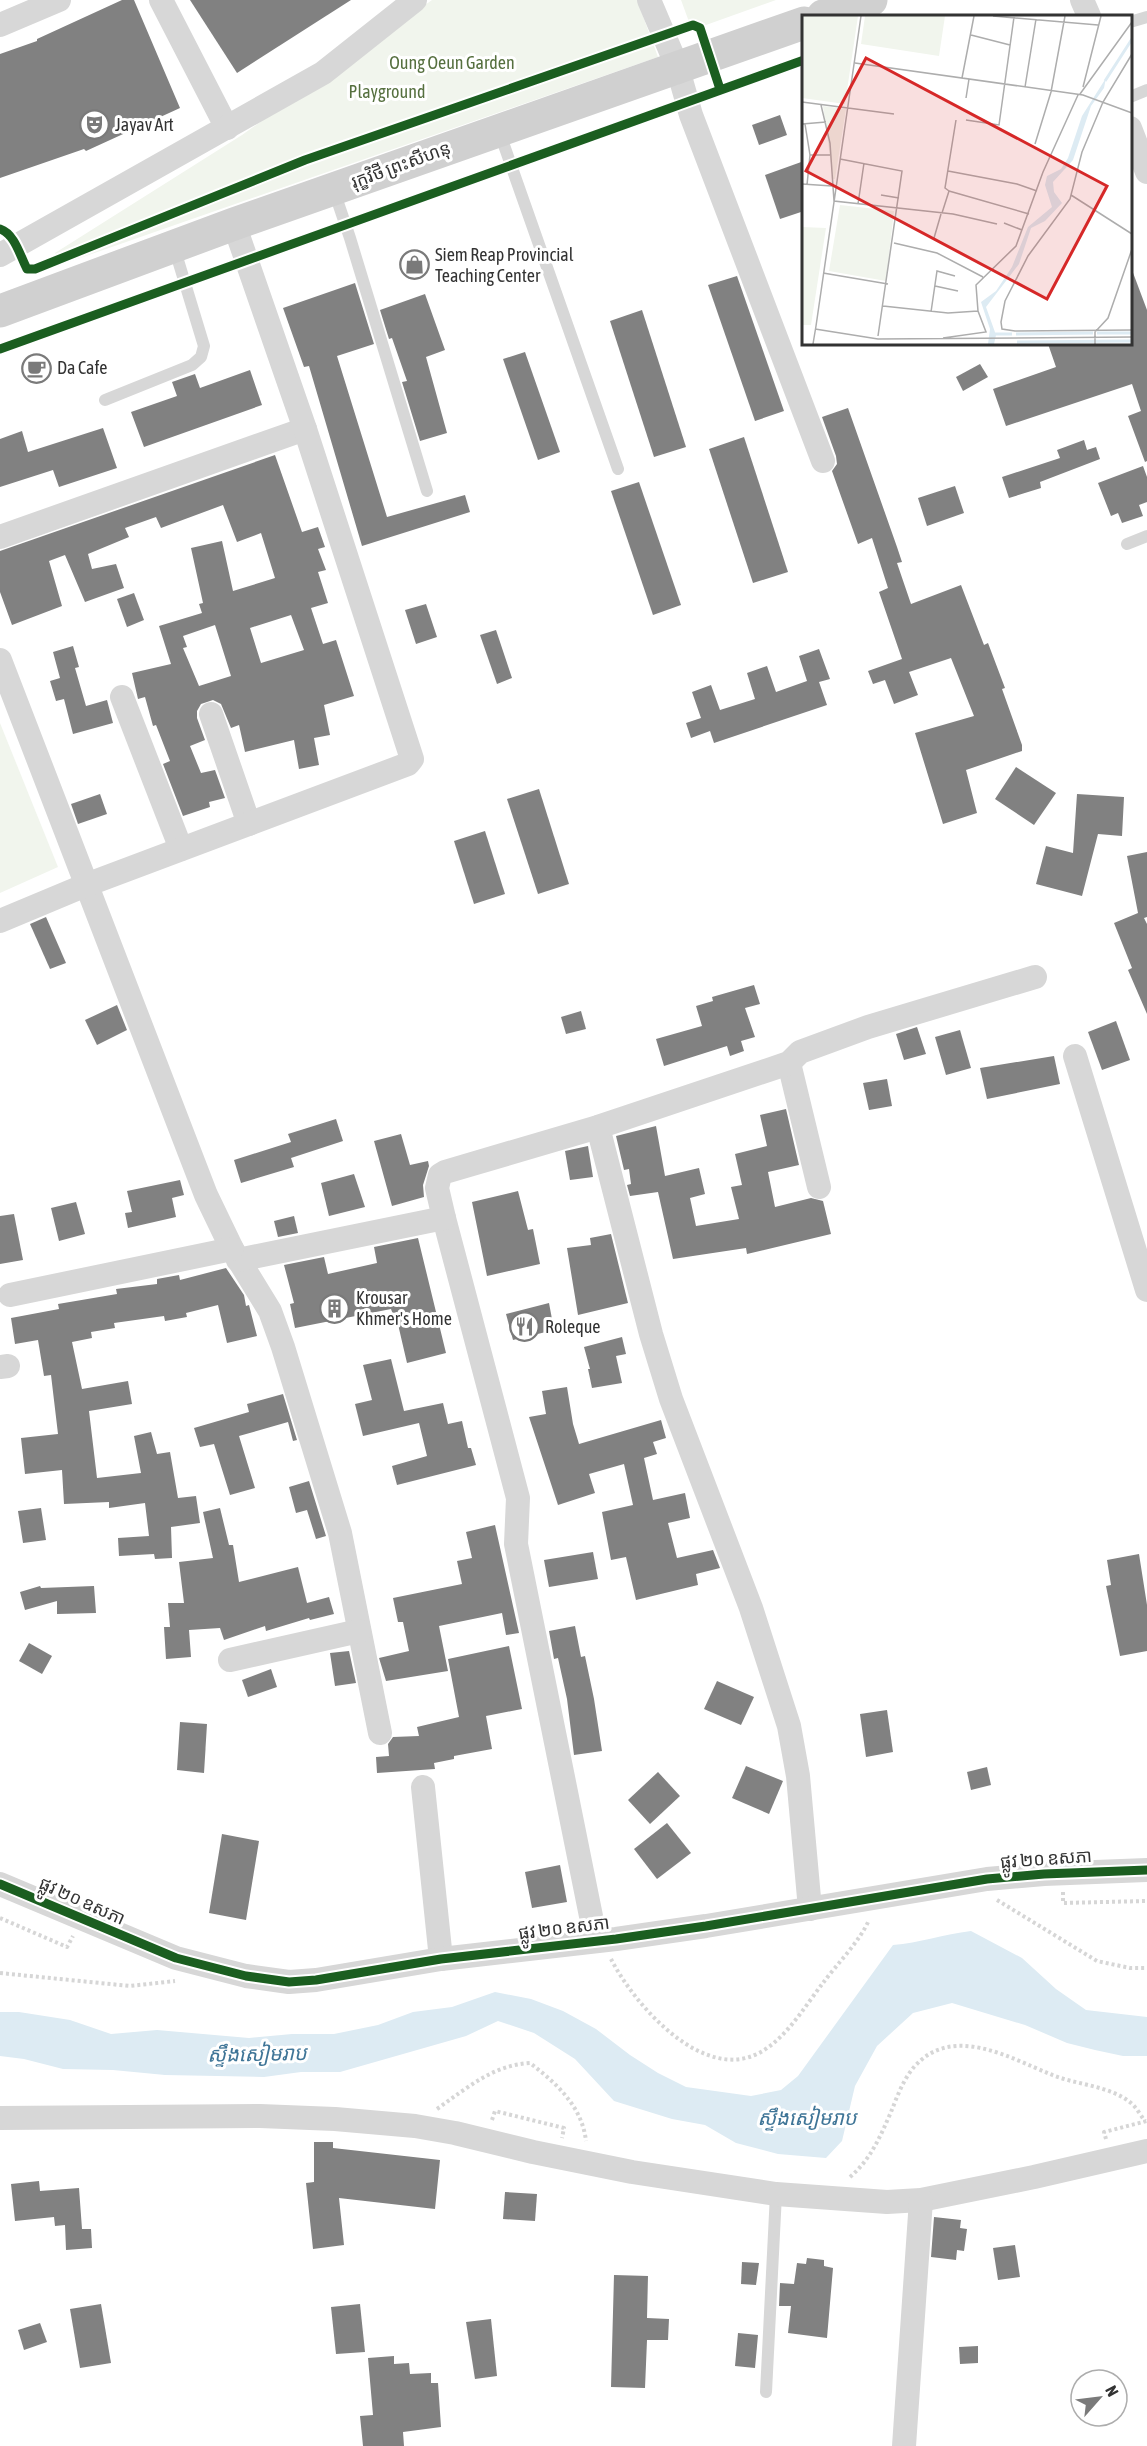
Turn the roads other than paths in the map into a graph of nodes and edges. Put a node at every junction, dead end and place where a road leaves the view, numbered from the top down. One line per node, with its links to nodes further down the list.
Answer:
1 (59, 0): 7 (street)
2 (161, 0): 17 (street)
3 (416, 0): 17 (street)
4 (649, 0): 14 (street)
5 (1082, 0): 9 (street)
6 (876, 3): 8 (street)
7 (34, 5): 13 (street)
8 (827, 15)
9 (1089, 15)
10 (1147, 17): 11 (lane)
11 (1132, 22)
12 (802, 24): 14 (street, រុក្ខវិថី ព្រះសីហនុ)
13 (0, 25)
14 (677, 66): 18 (street, រុក្ខវិថី ព្រះសីហនុ); 28 (street)
15 (1147, 90): 16 (lane)
16 (1132, 97)
17 (227, 128): 24 (street)
18 (498, 130): 21 (street, រុក្ខវិថី ព្រះសីហនុ); 29 (lane)
19 (1132, 131): 20 (street)
20 (1147, 172)
21 (333, 189): 22 (street, រុក្ខវិថី ព្រះសីហនុ); 30 (lane)
22 (234, 224): 23 (street, រុក្ខវិថី ព្រះសីហនុ); 27 (street)
23 (174, 246): 25 (street, រុក្ខវិថី ព្រះសីហនុ); 26 (lane)
24 (0, 255)
25 (2, 306)
26 (105, 400)
27 (305, 429): 32 (street); 37 (street)
28 (823, 461)
29 (618, 469)
30 (427, 491)
31 (1147, 536): 33 (lane)
32 (0, 537)
33 (1127, 544)
34 (0, 660): 39 (street)
35 (122, 697): 38 (street)
36 (211, 714): 37 (street)
37 (249, 824): 38 (street)
38 (181, 849): 39 (street)
39 (87, 885): 40 (street); 47 (street)
40 (0, 921)
41 (1035, 977): 43 (street)
42 (1075, 1056): 48 (street)
43 (789, 1063): 44 (street); 45 (street)
44 (598, 1126): 46 (street); 56 (street)
45 (819, 1187)
46 (444, 1218): 47 (street); 57 (street)
47 (235, 1254): 49 (street); 50 (street)
48 (1147, 1290)
49 (10, 1295)
50 (359, 1631): 51 (street); 52 (street)
51 (230, 1660)
52 (380, 1733)
53 (423, 1787): 58 (street)
54 (1147, 1870): 56 (street, ផ្លូវ ២០ ឧសភា)
55 (0, 1884): 58 (street, ផ្លូវ ២០ ឧសភា)
56 (810, 1909): 57 (street, ផ្លូវ ២០ ឧសភា)
57 (602, 1947): 58 (street, ផ្លូវ ២០ ឧសភា)
58 (441, 1959)
59 (0, 2118): 61 (street)
60 (1147, 2151): 62 (street)
61 (776, 2194): 62 (street); 63 (lane)
62 (921, 2200): 64 (street)
63 (766, 2392)
64 (904, 2446)

